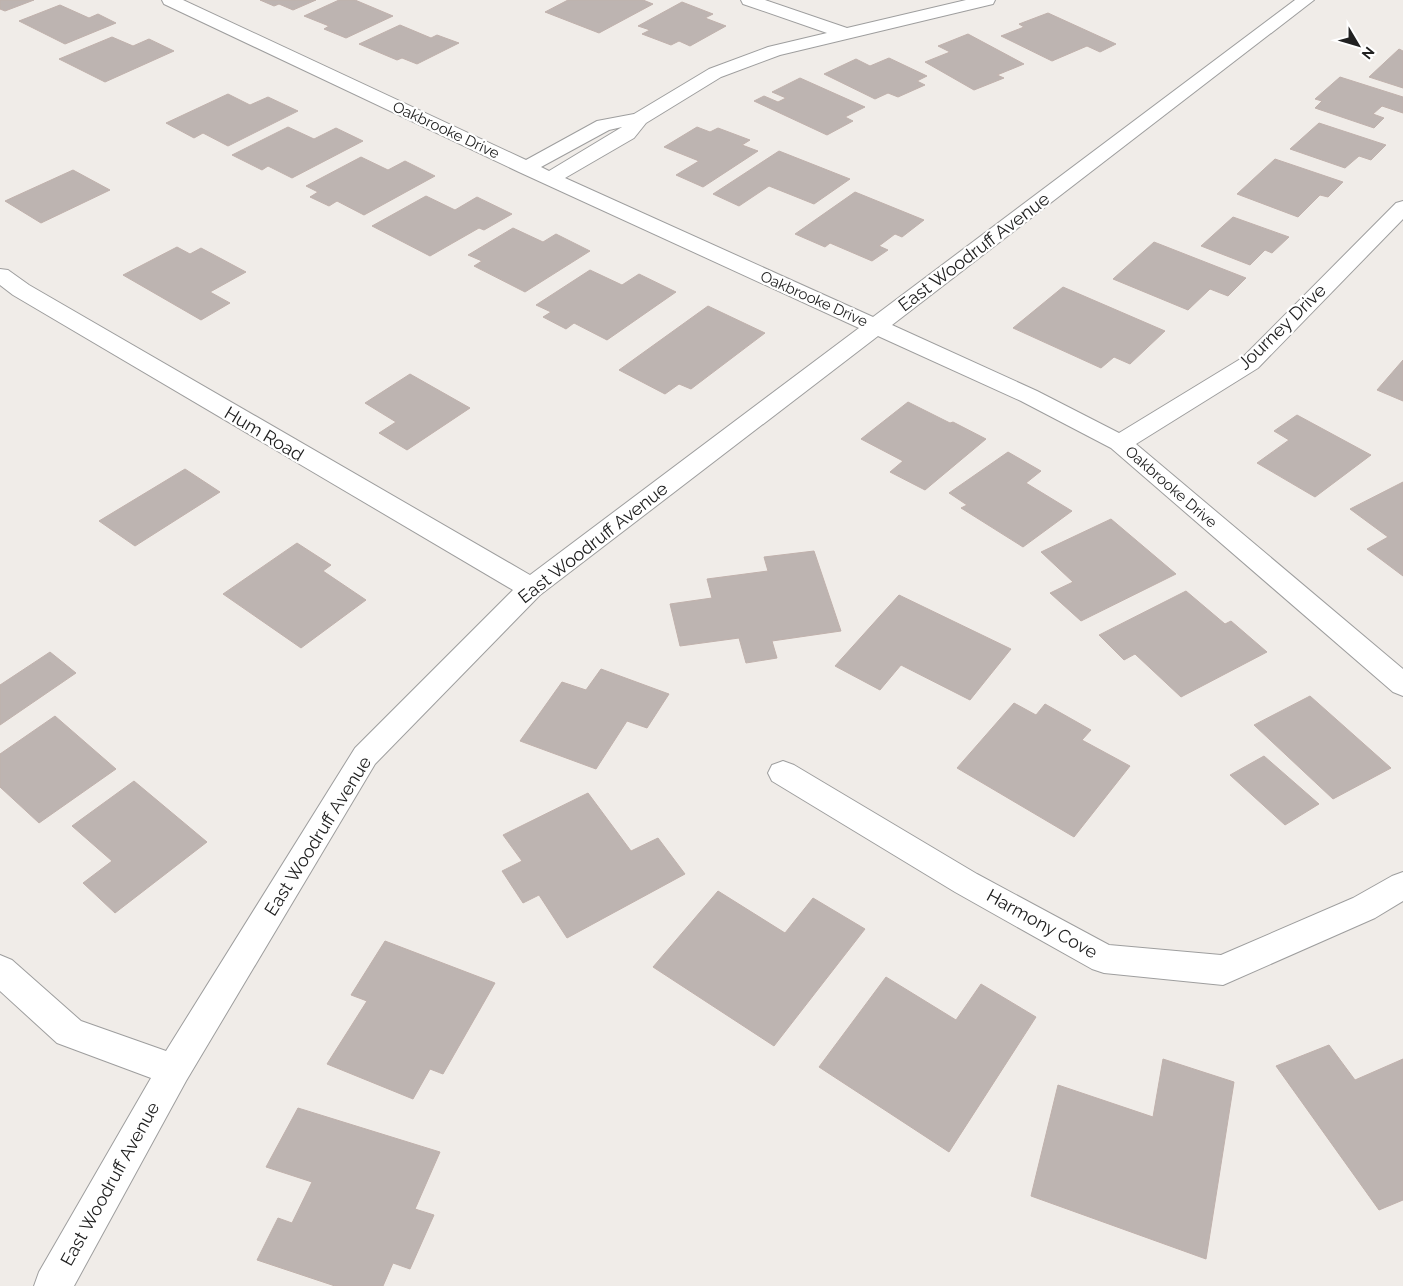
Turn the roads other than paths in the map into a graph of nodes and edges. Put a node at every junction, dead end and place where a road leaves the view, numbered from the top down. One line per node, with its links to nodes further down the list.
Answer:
1 (170, 0): 9 (street, Oakbrooke Drive)
2 (749, 0): 5 (street)
3 (987, 0): 5 (street)
4 (1306, 0): 13 (street, East Woodruff Avenue)
5 (846, 34): 6 (street)
6 (639, 119): 7 (street); 8 (street)
7 (592, 131): 8 (street); 9 (street)
8 (615, 141): 10 (street)
9 (526, 168): 10 (street, Oakbrooke Drive)
10 (550, 179): 13 (street, Oakbrooke Drive)
11 (1403, 207): 14 (street, Journey Drive)
12 (0, 275): 15 (street, Hum Road)
13 (876, 327): 14 (street, Oakbrooke Drive); 15 (street, East Woodruff Avenue)
14 (1120, 443): 16 (street, Oakbrooke Drive)
15 (531, 588): 20 (street, East Woodruff Avenue)
16 (1403, 685)
17 (783, 772): 18 (street, Harmony Cove)
18 (1403, 885)
19 (0, 970): 20 (street)
20 (174, 1070): 21 (street, East Woodruff Avenue)
21 (53, 1286)

